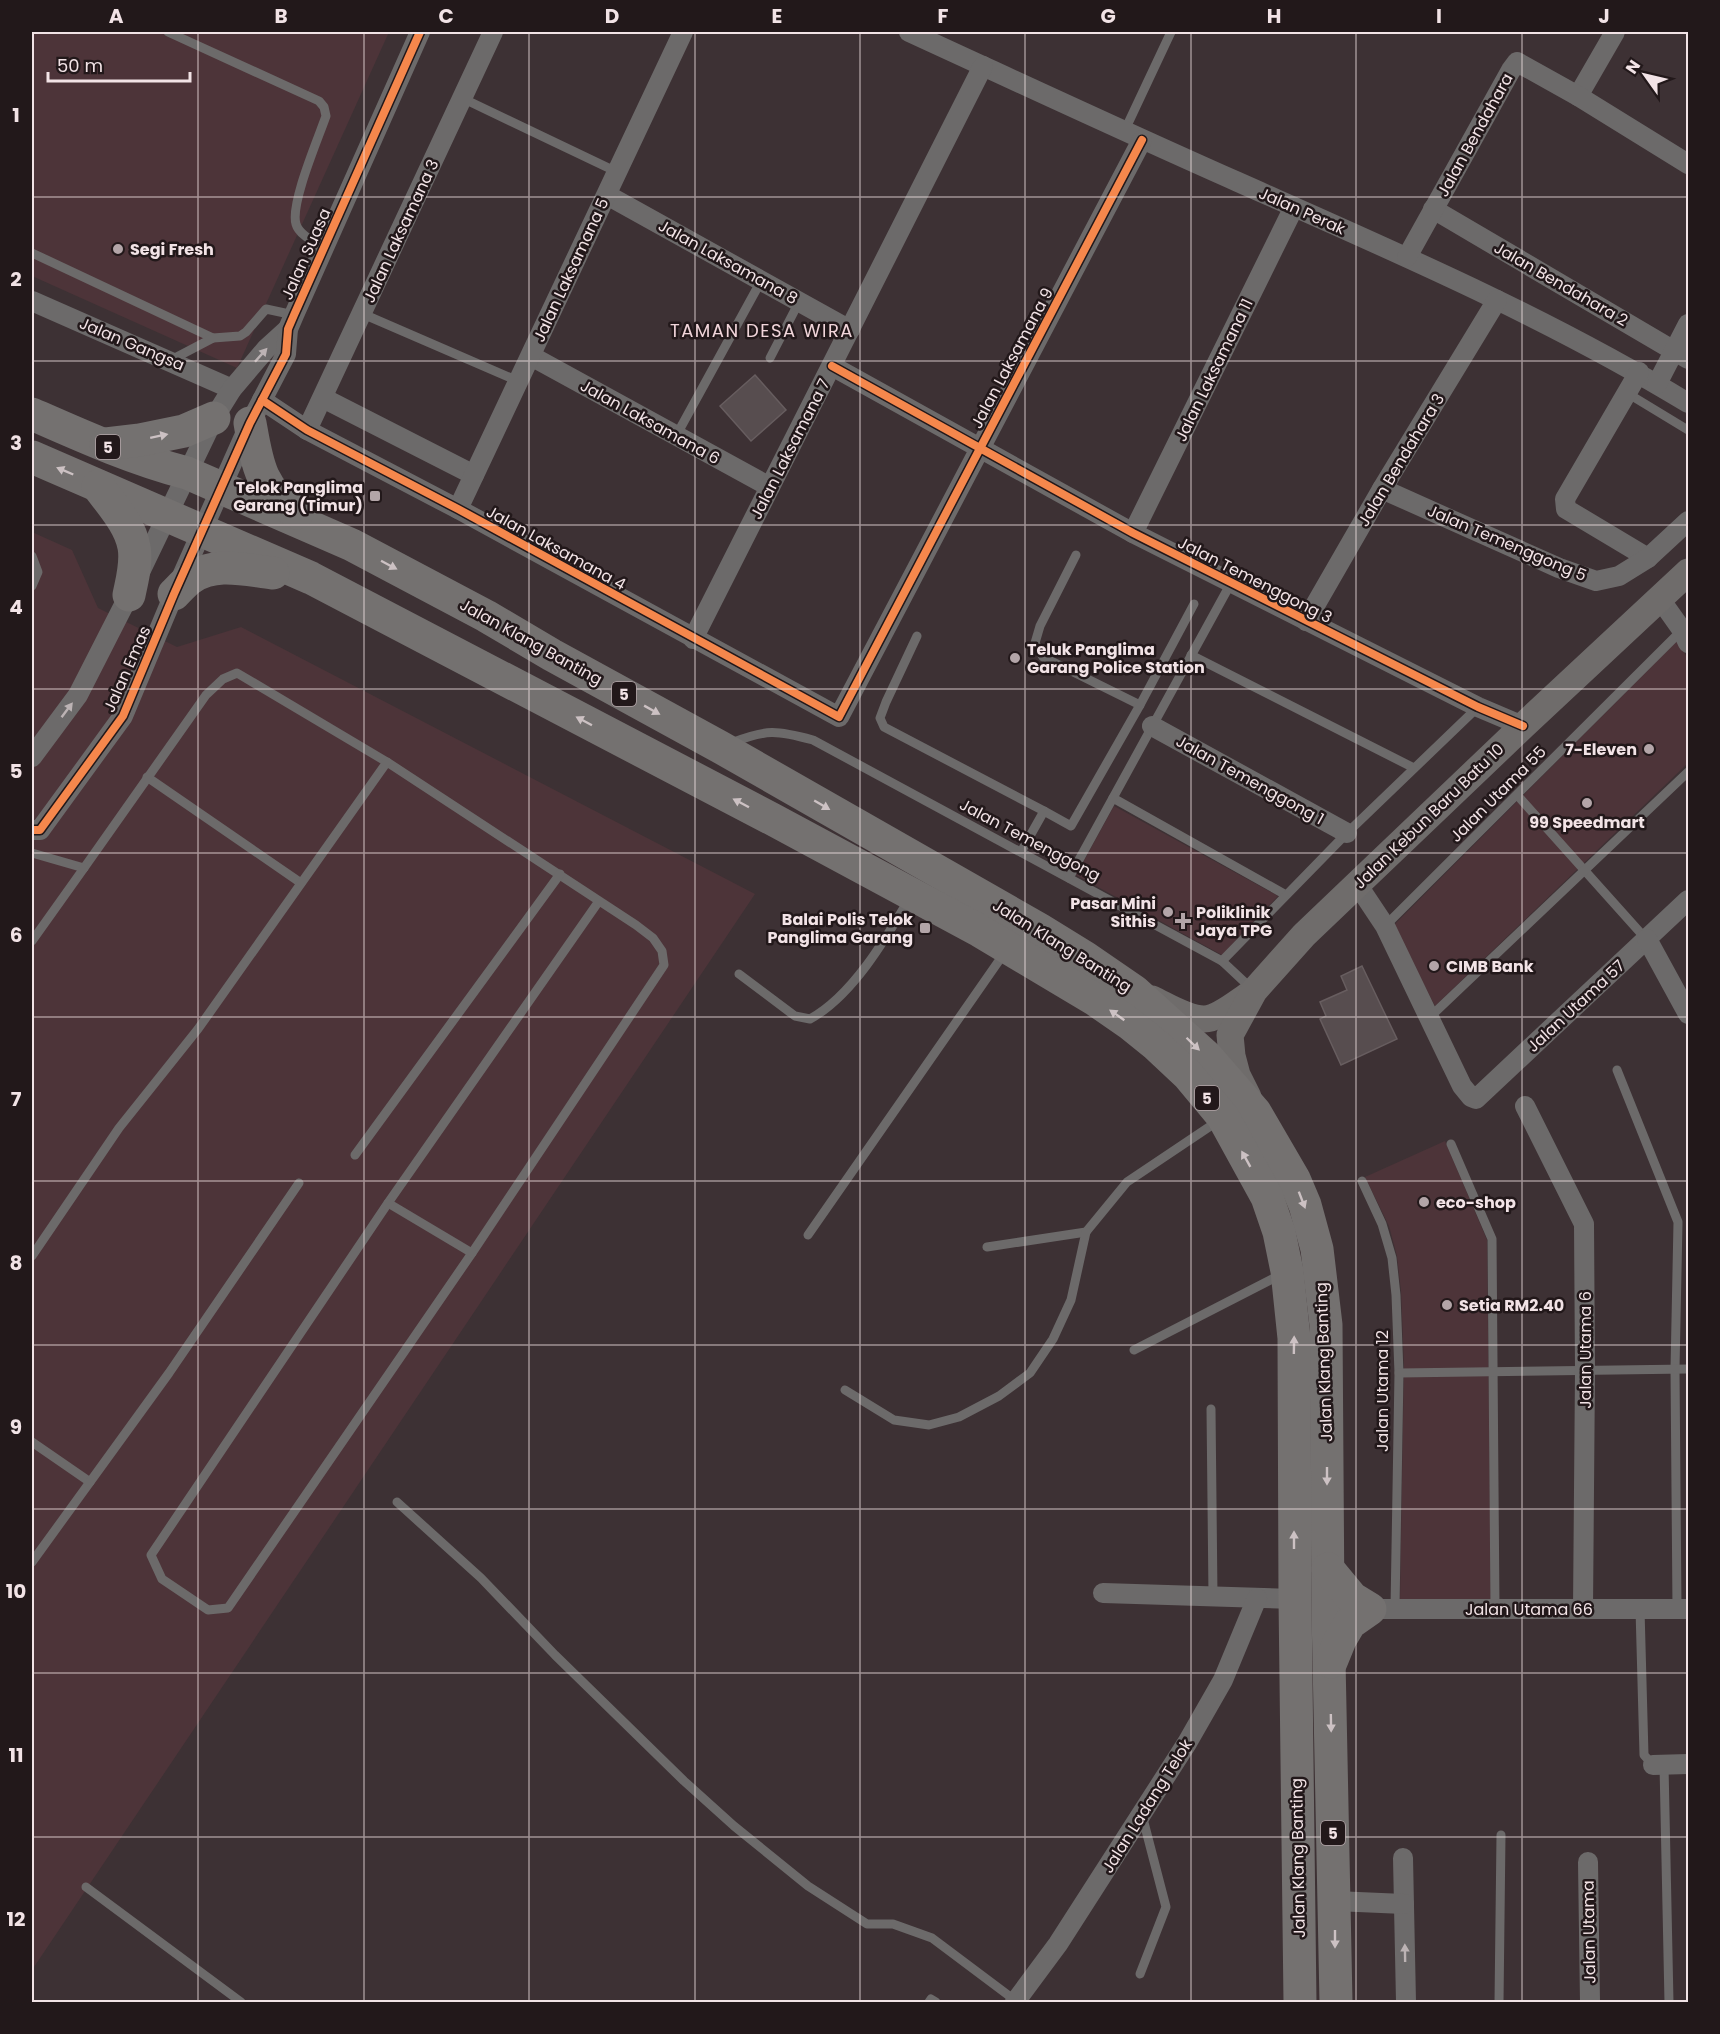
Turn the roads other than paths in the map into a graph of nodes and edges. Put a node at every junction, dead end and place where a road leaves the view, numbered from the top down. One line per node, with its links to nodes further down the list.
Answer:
1 (168, 32): 17 (lane)
2 (420, 32): 17 (street, Jalan Suasa)
3 (493, 32): 10 (street, Jalan Laksamana 3)
4 (683, 32): 13 (street, Jalan Laksamana 5)
5 (909, 32): 8 (street, Jalan Perak)
6 (1171, 32): 11 (lane)
7 (1615, 32): 9 (street)
8 (983, 66): 11 (street, Jalan Perak); 27 (street, Jalan Laksamana 7)
9 (1578, 96): 12 (street, Jalan Bendahara); 16 (street, Jalan Bendahara)
10 (462, 98): 13 (lane); 24 (street, Jalan Laksamana 3)
11 (1133, 136): 15 (street, Jalan Perak); 48 (street, Jalan Laksamana 9)
12 (1689, 164)
13 (617, 172): 14 (street, Jalan Laksamana 5)
14 (607, 195): 20 (street, Jalan Laksamana 8); 30 (street, Jalan Laksamana 5)
15 (1294, 207): 19 (street, Jalan Perak); 60 (street, Jalan Laksamana 11)
16 (1433, 209): 19 (street, Jalan Bendahara); 29 (street, Jalan Bendahara 2)
17 (324, 248): 25 (street, Jalan Suasa)
18 (32, 253): 28 (lane)
19 (1407, 257): 21 (street, Jalan Perak)
20 (761, 281): 23 (street, Jalan Laksamana 8); 46 (lane)
21 (1497, 300): 34 (street, Jalan Perak); 55 (street, Jalan Bendahara 3)
22 (32, 301): 32 (street, Jalan Gangsa)
23 (799, 302): 27 (street, Jalan Laksamana 8); 31 (lane)
24 (363, 314): 35 (lane); 39 (street, Jalan Laksamana 3)
25 (291, 322): 28 (lane); 37 (street, Jalan Emas, one-way to 25); 41 (street, Jalan Suasa)
26 (1689, 324): 29 (street)
27 (850, 330): 33 (street, Jalan Laksamana 7)
28 (213, 338): 32 (lane)
29 (1681, 355): 36 (street)
30 (531, 356): 35 (street, Jalan Laksamana 5); 46 (street, Jalan Laksamana 6)
31 (770, 358)
32 (171, 360): 37 (street, Jalan Gangsa)
33 (831, 366): 48 (street, Jalan Temenggong 3); 53 (street, Jalan Laksamana 7)
34 (1639, 372): 36 (street, Jalan Perak); 38 (street)
35 (518, 381): 51 (street, Jalan Laksamana 5)
36 (1657, 384): 40 (street, Jalan Perak)
37 (232, 389): 43 (street, Jalan Emas)
38 (1627, 393): 45 (lane); 64 (street)
39 (323, 398): 44 (street, Jalan Laksamana 3); 51 (street)
40 (1689, 402)
41 (256, 411): 44 (street, Jalan Laksamana 4); 54 (street, Jalan Suasa); 61 (highway)
42 (32, 414): 47 (highway, Jalan Klang Banting / 5)
43 (214, 418): 47 (highway, one-way to 43); 50 (street, Jalan Emas)
44 (307, 430): 56 (street, Jalan Laksamana 4)
45 (1689, 430)
46 (676, 436): 53 (street, Jalan Laksamana 6)
47 (101, 445): 50 (highway, Jalan Klang Banting / 5)
48 (980, 448): 60 (street, Jalan Temenggong 3); 80 (street, Jalan Laksamana 9)
49 (32, 457): 52 (highway, Jalan Klang Banting / 5, one-way to 49)
50 (187, 473): 54 (highway, Jalan Klang Banting / 5); 57 (street, Jalan Emas)
51 (474, 475): 56 (street, Jalan Laksamana 5)
52 (98, 486): 57 (highway, Jalan Klang Banting / 5); 70 (highway)
53 (770, 487): 76 (street, Jalan Laksamana 7)
54 (221, 488): 59 (street, Jalan Suasa); 61 (highway, Jalan Klang Banting / 5)
55 (1382, 489): 64 (street, Jalan Temenggong 5); 73 (street, Jalan Bendahara 3)
56 (458, 509): 76 (street, Jalan Laksamana 4)
57 (168, 516): 59 (highway, Jalan Klang Banting / 5); 70 (street, Jalan Emas)
58 (1689, 521): 64 (street, Jalan Temenggong 5)
59 (203, 531): 66 (highway, Jalan Klang Banting / 5); 69 (street, Jalan Emas)
60 (1133, 533): 67 (street, Jalan Temenggong 3)
61 (352, 545): 83 (highway, Jalan Klang Banting / 5, one-way to 83)
62 (1076, 555): 78 (lane)
63 (32, 556): 68 (lane)
64 (1648, 558)
65 (1688, 572): 71 (street, Jalan Kebun Baru Batu 10)
66 (311, 578): 69 (highway); 102 (highway, Jalan Klang Banting / 5, one-way to 66)
67 (1231, 583): 73 (street, Jalan Temenggong 3); 77 (lane)
68 (32, 586)
69 (174, 594): 92 (street, Jalan Emas)
70 (129, 595): 84 (street, Jalan Emas, one-way to 70)
71 (1660, 599): 75 (street); 82 (street, Jalan Kebun Baru Batu 10)
72 (1194, 604): 78 (lane)
73 (1306, 621): 79 (street, Jalan Temenggong 3)
74 (917, 636): 91 (lane)
75 (1685, 636): 89 (lane, Jalan Utama 55)
76 (693, 639): 80 (street, Jalan Laksamana 4)
77 (1191, 655): 81 (lane); 86 (lane)
78 (1140, 705): 91 (lane)
79 (1478, 707): 82 (street, Jalan Temenggong 3); 86 (lane)
80 (839, 717)
81 (1152, 726): 90 (lane); 93 (street, Jalan Temenggong 1)
82 (1523, 726): 101 (street, Jalan Kebun Baru Batu 10)
83 (720, 747): 94 (lane, Jalan Temenggong); 112 (highway, Jalan Klang Banting / 5, one-way to 112)
84 (32, 757)
85 (387, 762): 88 (lane); 98 (lane); 100 (lane)
86 (1414, 768): 93 (lane)
87 (1689, 772): 97 (lane)
88 (147, 777): 96 (lane); 100 (lane)
89 (1518, 795): 97 (lane); 106 (lane, Jalan Utama 55)
90 (1113, 798): 99 (lane); 103 (lane)
91 (1044, 811): 94 (lane)
92 (32, 830)
93 (1347, 833): 103 (lane)
94 (1021, 852): 99 (lane, Jalan Temenggong)
95 (32, 853): 96 (lane)
96 (84, 868): 108 (lane)
97 (1585, 871): 107 (lane); 115 (lane)
98 (560, 874): 105 (lane); 121 (lane)
99 (1069, 878): 110 (lane, Jalan Temenggong)
100 (302, 883): 129 (lane)
101 (1358, 884): 106 (street); 113 (street, Jalan Kebun Baru Batu 10)
102 (912, 894): 109 (highway, Jalan Klang Banting / 5); 111 (lane)
103 (1286, 895): 110 (lane)
104 (1689, 900): 107 (street, Jalan Utama 57)
105 (599, 901): 124 (lane); 128 (lane)
106 (1385, 926): 115 (street)
107 (1647, 939): 114 (street); 115 (street, Jalan Utama 57)
108 (32, 941)
109 (1008, 948): 119 (highway, Jalan Klang Banting / 5, one-way to 109); 126 (lane)
110 (1222, 961): 113 (lane, Jalan Temenggong)
111 (740, 974)
112 (1134, 991): 113 (street); 118 (highway, Jalan Klang Banting / 5, one-way to 118)
113 (1254, 991): 118 (street)
114 (1687, 1008)
115 (1430, 1017)
116 (1617, 1070): 133 (lane)
117 (1525, 1106): 134 (street, Jalan Utama 6)
118 (1255, 1112): 143 (highway, Jalan Klang Banting / 5, one-way to 143)
119 (1223, 1118): 125 (lane); 130 (highway, Jalan Klang Banting / 5, one-way to 119)
120 (1450, 1144): 135 (lane)
121 (355, 1155)
122 (1362, 1181): 136 (lane, Jalan Utama 12)
123 (299, 1183): 140 (lane)
124 (388, 1203): 128 (lane); 128 (lane)
125 (1086, 1232): 127 (lane); 137 (lane)
126 (808, 1235)
127 (987, 1247)
128 (472, 1253)
129 (32, 1256)
130 (1287, 1271): 131 (lane); 147 (highway, Jalan Klang Banting / 5, one-way to 130)
131 (1134, 1350)
132 (1689, 1369): 133 (lane)
133 (1675, 1370): 134 (lane); 152 (lane)
134 (1586, 1371): 135 (lane); 150 (street, Jalan Utama 6)
135 (1493, 1372): 136 (lane); 149 (lane)
136 (1399, 1373): 148 (lane, Jalan Utama 12)
137 (845, 1390)
138 (1211, 1409): 145 (lane)
139 (32, 1442): 140 (lane)
140 (90, 1482): 142 (lane)
141 (397, 1502): 169 (lane)
142 (32, 1562)
143 (1328, 1569): 148 (highway); 153 (highway, Jalan Klang Banting / 5)
144 (1103, 1593): 145 (street)
145 (1213, 1596): 146 (street)
146 (1257, 1598): 147 (street); 158 (street, Jalan Ladang Telok)
147 (1295, 1599): 155 (highway, Jalan Klang Banting / 5)
148 (1383, 1608): 149 (street, Jalan Utama 66); 153 (street, Jalan Utama 66); 154 (highway)
149 (1495, 1609): 150 (street, Jalan Utama 66)
150 (1583, 1609): 151 (street, Jalan Utama 66)
151 (1640, 1609): 152 (street, Jalan Utama 66); 157 (lane)
152 (1683, 1609)
153 (1328, 1611): 154 (highway, Jalan Klang Banting / 5); 155 (street)
154 (1329, 1664): 163 (highway, Jalan Klang Banting / 5, one-way to 163)
155 (1296, 1672): 170 (highway, Jalan Klang Banting / 5)
156 (1689, 1764): 157 (street)
157 (1658, 1765): 175 (lane)
158 (1142, 1815): 165 (lane); 169 (street, Jalan Ladang Telok)
159 (1501, 1835): 173 (lane)
160 (1403, 1857): 164 (street)
161 (1588, 1862): 174 (street, Jalan Utama)
162 (86, 1887): 166 (lane)
163 (1335, 1902): 164 (street); 171 (highway, Jalan Klang Banting / 5, one-way to 171)
164 (1404, 1904): 172 (street, one-way to 164)
165 (1140, 1974)
166 (241, 2002)
167 (929, 2002): 168 (lane)
168 (936, 2002)
169 (1015, 2002)
170 (1300, 2002)
171 (1336, 2002)
172 (1406, 2002)
173 (1499, 2002)
174 (1590, 2002)
175 (1669, 2002)

